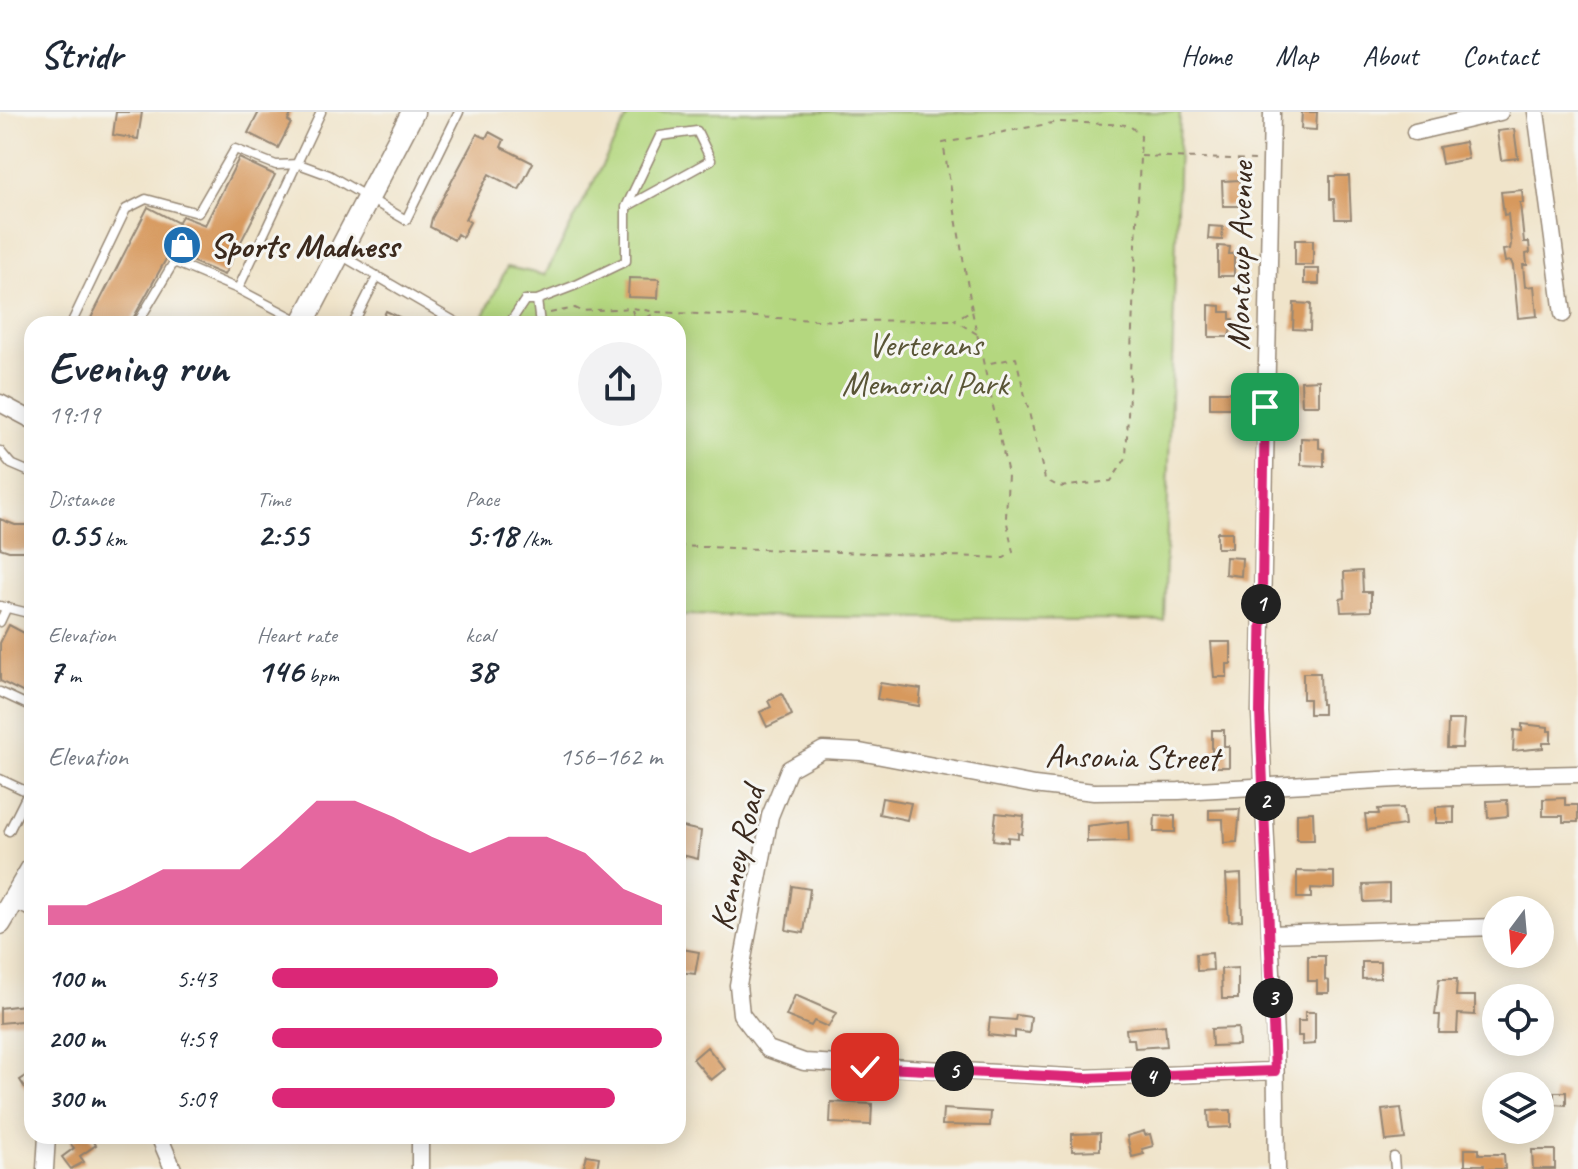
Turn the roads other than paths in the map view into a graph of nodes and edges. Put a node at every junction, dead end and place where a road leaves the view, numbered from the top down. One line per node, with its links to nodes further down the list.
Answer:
1 (321, 112): 8 (lane)
2 (413, 112): 9 (main road)
3 (459, 112): 9 (lane)
4 (1272, 112): 36 (street, Montaup Avenue)
5 (1500, 112): 7 (street)
6 (1536, 112): 15 (street)
7 (1415, 132)
8 (295, 165): 9 (lane); 13 (lane); 16 (lane)
9 (368, 198): 11 (main road)
10 (626, 207): 10 (lane); 14 (lane)
11 (339, 253): 12 (lane); 19 (main road)
12 (377, 277): 20 (lane); 21 (lane)
13 (238, 289): 17 (lane); 18 (lane)
14 (537, 300): 22 (lane); 23 (lane)
15 (1563, 314)
16 (75, 316)
17 (142, 316)
18 (289, 316)
19 (306, 316)
20 (357, 316)
21 (445, 316)
22 (514, 316)
23 (539, 316)
24 (0, 403): 25 (street)
25 (24, 416)
26 (0, 451): 27 (lane)
27 (24, 470)
28 (3, 606): 29 (lane); 30 (lane)
29 (24, 612)
30 (0, 622)
31 (0, 692): 32 (lane)
32 (24, 703)
33 (789, 769): 36 (street, Ansonia Street); 44 (street, Kenney Road)
34 (1578, 774): 36 (street, Ansonia Street)
35 (0, 779): 37 (lane)
36 (1264, 786): 43 (street, Montaup Avenue)
37 (24, 788)
38 (24, 803): 39 (lane)
39 (9, 831)
40 (15, 901): 41 (main road)
41 (0, 923)
42 (1482, 927): 43 (street)
43 (1270, 934): 44 (street, Montaup Avenue)
44 (1275, 1071): 52 (street, Montaup Avenue)
45 (47, 1144): 49 (street)
46 (162, 1144): 50 (street)
47 (420, 1144): 51 (street)
48 (1394, 1157): 53 (lane)
49 (45, 1169)
50 (173, 1169)
51 (420, 1169)
52 (1277, 1169)
53 (1395, 1169)

